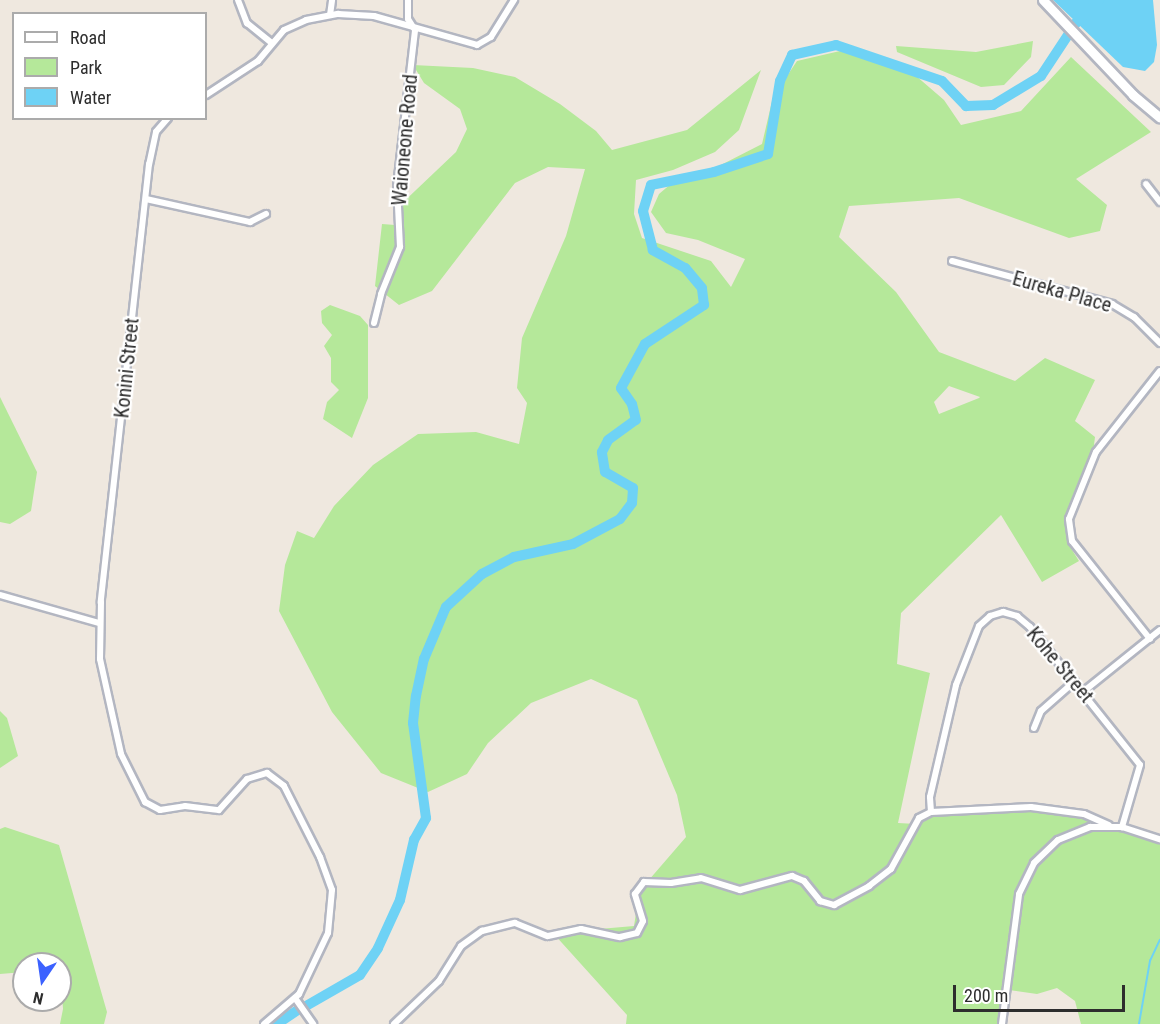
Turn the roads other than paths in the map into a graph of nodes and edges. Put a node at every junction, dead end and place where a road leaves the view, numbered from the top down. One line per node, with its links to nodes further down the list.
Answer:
1 (238, 0): 8 (street)
2 (332, 0): 6 (street)
3 (408, 0): 7 (street, Waioneone Road)
4 (514, 0): 7 (street)
5 (1043, 0): 10 (main road)
6 (330, 15): 7 (street); 8 (street)
7 (412, 26): 17 (street, Waioneone Road)
8 (273, 43): 9 (street)
9 (207, 94)
10 (1160, 118)
11 (167, 120): 13 (street, Konini Street)
12 (1146, 184): 14 (street)
13 (146, 199): 15 (street); 21 (street, Konini Street)
14 (1160, 202)
15 (266, 214)
16 (952, 261): 18 (street, Eureka Place)
17 (374, 323)
18 (1160, 343)
19 (1160, 371): 23 (street)
20 (0, 595): 21 (street)
21 (99, 623): 33 (street, Konini Street)
22 (1160, 630): 23 (street)
23 (1150, 639): 25 (street)
24 (1075, 681): 25 (street, Kohe Street); 26 (street); 27 (street, Kohe Street)
25 (1084, 691): 30 (street, Kohe Street)
26 (1034, 728)
27 (931, 812): 28 (street); 36 (street)
28 (1084, 814): 29 (street); 31 (street)
29 (1109, 825): 30 (street); 31 (street)
30 (1122, 827): 32 (street)
31 (1082, 829): 37 (street)
32 (1160, 839)
33 (295, 998): 34 (street); 35 (street)
34 (264, 1024)
35 (313, 1024)
36 (394, 1024)
37 (1002, 1024)

